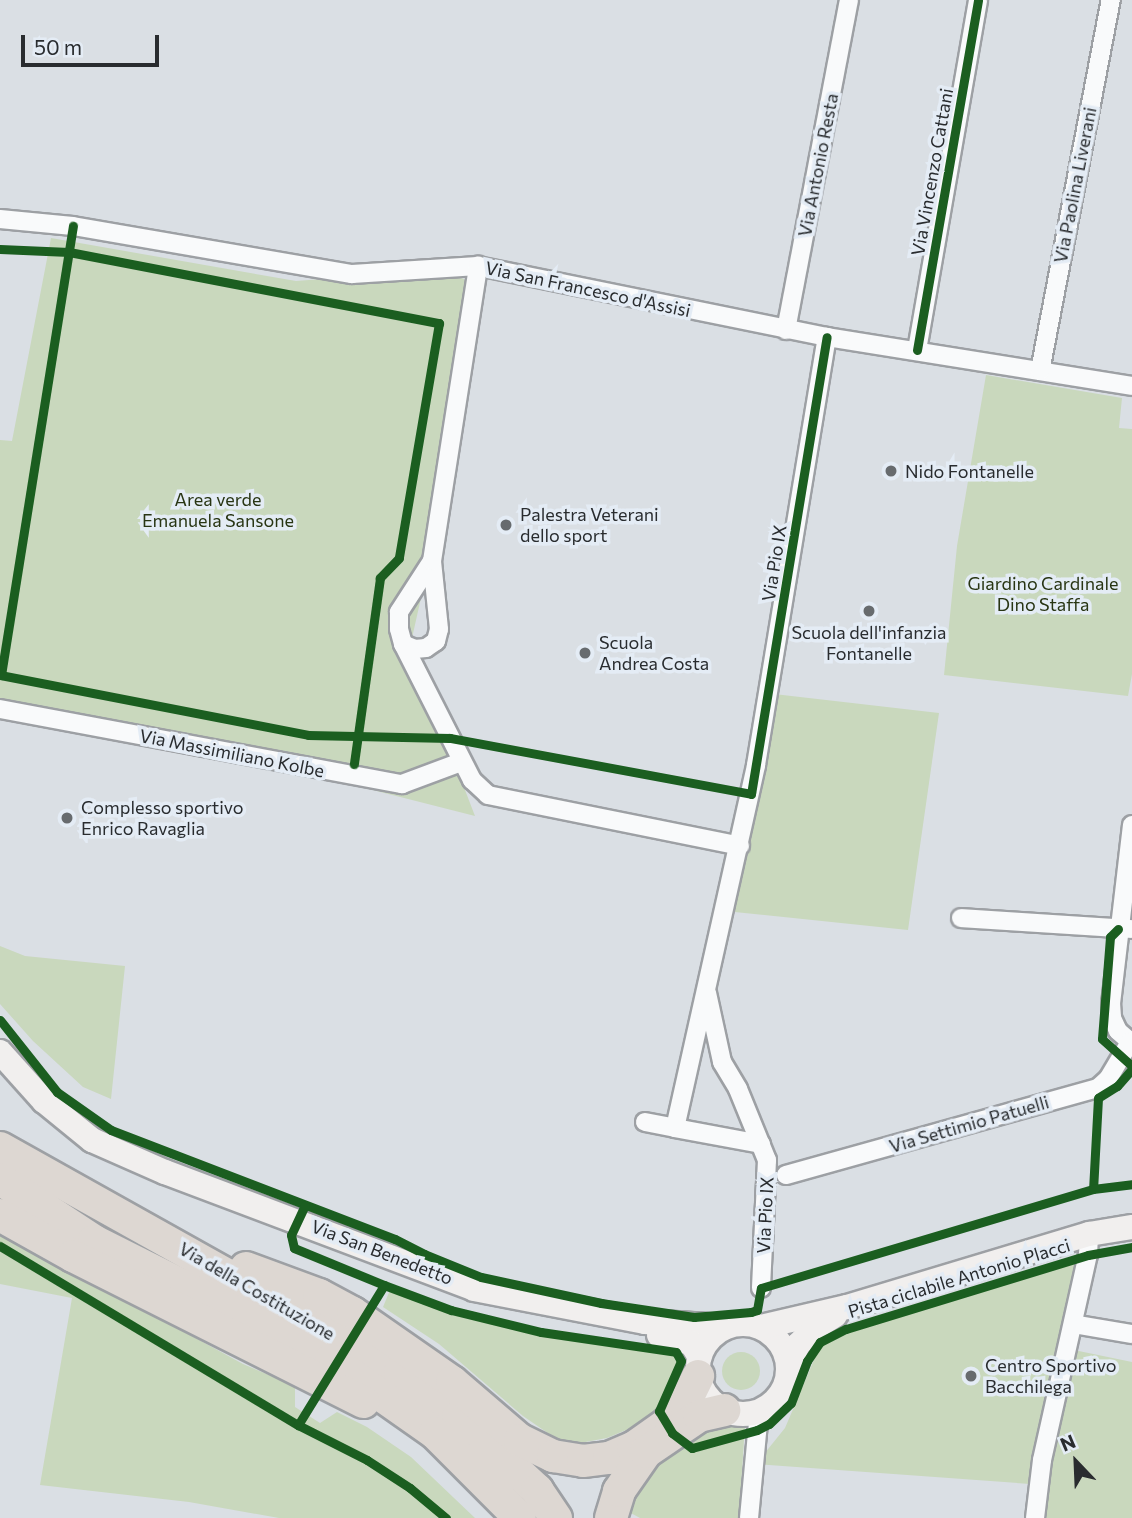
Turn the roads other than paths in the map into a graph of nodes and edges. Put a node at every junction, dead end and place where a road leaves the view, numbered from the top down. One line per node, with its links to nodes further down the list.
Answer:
1 (849, 0): 6 (street, Via Antonio Resta)
2 (978, 0): 8 (street, Via Vincenzo Cattani)
3 (1111, 0): 9 (street, Via Paolina Liverani)
4 (0, 219): 5 (street, Via San Francesco d'Assisi)
5 (478, 266): 6 (street, Via San Francesco d'Assisi); 11 (street)
6 (786, 330): 7 (street, Via San Francesco d'Assisi)
7 (827, 337): 8 (street, Via San Francesco d'Assisi); 18 (street, Via Pio IX)
8 (917, 350): 9 (street, Via San Francesco d'Assisi)
9 (1040, 371): 10 (street, Via San Francesco d'Assisi)
10 (1132, 386)
11 (432, 561): 12 (street); 13 (street)
12 (436, 640): 13 (street); 14 (street)
13 (403, 643): 14 (street)
14 (425, 685): 16 (street)
15 (0, 709): 16 (street, Via Massimiliano Kolbe)
16 (461, 762): 18 (street)
17 (1132, 825): 20 (street)
18 (740, 846): 21 (street, Via Pio IX)
19 (961, 918): 20 (street)
20 (1125, 929): 22 (street)
21 (706, 986): 26 (street, Via Pio IX); 27 (street, Via Pio IX)
22 (1131, 1043): 29 (street, Via Settimio Patuelli)
23 (0, 1052): 38 (street, Via San Benedetto)
24 (0, 1078): 41 (street, Via San Benedetto)
25 (645, 1122): 26 (street)
26 (675, 1128): 27 (street)
27 (761, 1144): 35 (street, Via Pio IX)
28 (0, 1148): 33 (highway, Via della Costituzione)
29 (786, 1175)
30 (0, 1180): 45 (highway, Via della Costituzione)
31 (0, 1215): 45 (highway)
32 (1132, 1227): 34 (street, Via San Benedetto)
33 (153, 1232): 41 (highway); 47 (highway, Via della Costituzione)
34 (1089, 1234): 36 (street, Via San Benedetto); 37 (street)
35 (761, 1288)
36 (847, 1307): 39 (street, Via San Benedetto); 42 (street, Via San Benedetto)
37 (1073, 1324): 40 (street); 50 (street)
38 (726, 1327): 39 (street, Via San Benedetto); 41 (street)
39 (761, 1327): 42 (street)
40 (1132, 1334)
41 (699, 1366): 43 (street, Via San Benedetto)
42 (789, 1368): 44 (street, Via San Benedetto)
43 (724, 1410): 44 (street); 48 (highway)
44 (759, 1412): 49 (street)
45 (470, 1469): 46 (highway, Via della Costituzione)
46 (520, 1518)
47 (555, 1518)
48 (611, 1518)
49 (749, 1518)
50 (1035, 1518)

